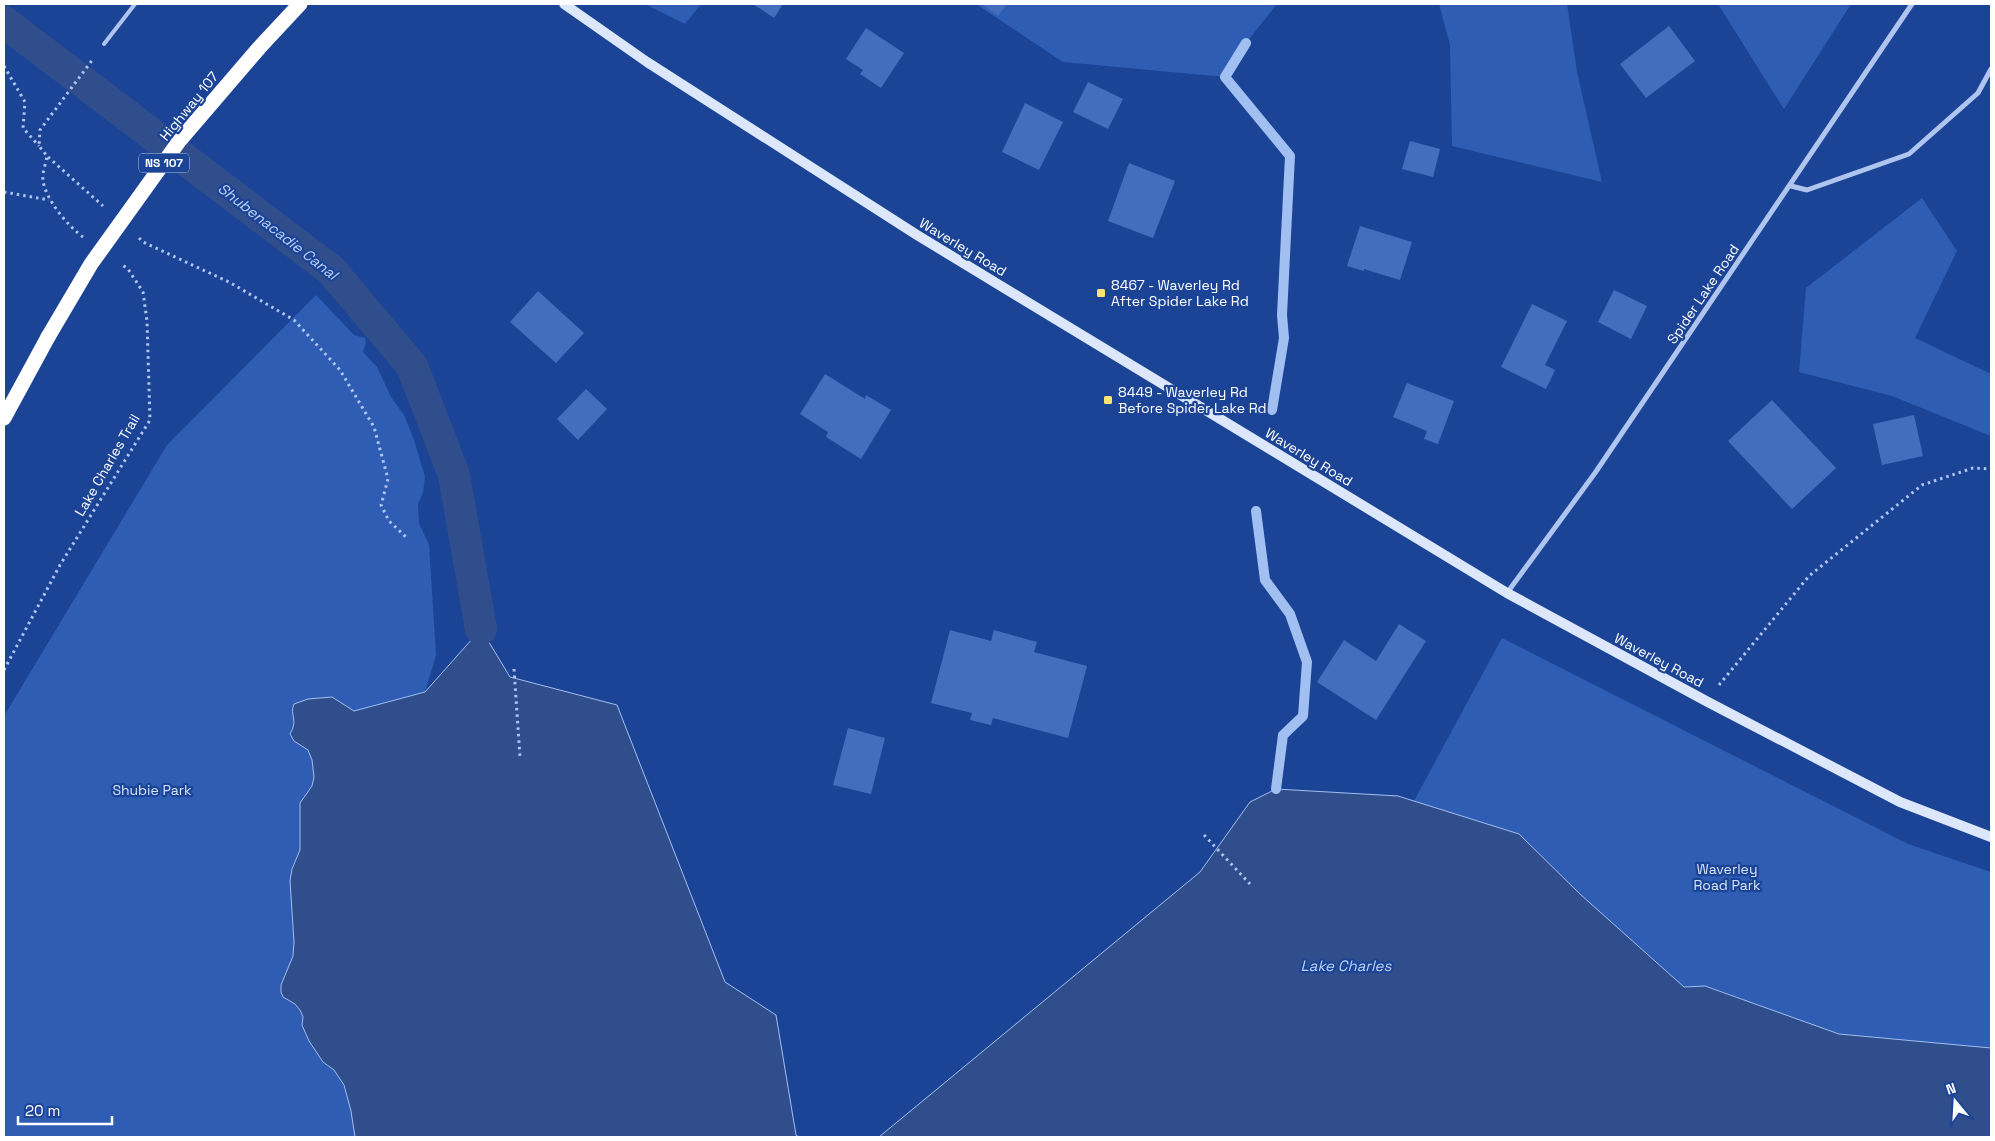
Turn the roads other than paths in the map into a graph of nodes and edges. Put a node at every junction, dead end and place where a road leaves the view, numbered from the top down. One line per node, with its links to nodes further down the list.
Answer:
1 (135, 4): 5 (lane)
2 (300, 4): 8 (highway, Highway 107 / NS 107, bridge)
3 (564, 4): 11 (main road, Waverley Road)
4 (1912, 4): 7 (street, Spider Lake Road)
5 (104, 44)
6 (1991, 69): 7 (street)
7 (1791, 186): 11 (street, Spider Lake Road)
8 (48, 337): 9 (highway, Highway 107 / NS 107); 10 (highway, Highway 107 / NS 107)
9 (4, 401)
10 (4, 418)
11 (1506, 593): 12 (main road, Waverley Road)
12 (1991, 837)

